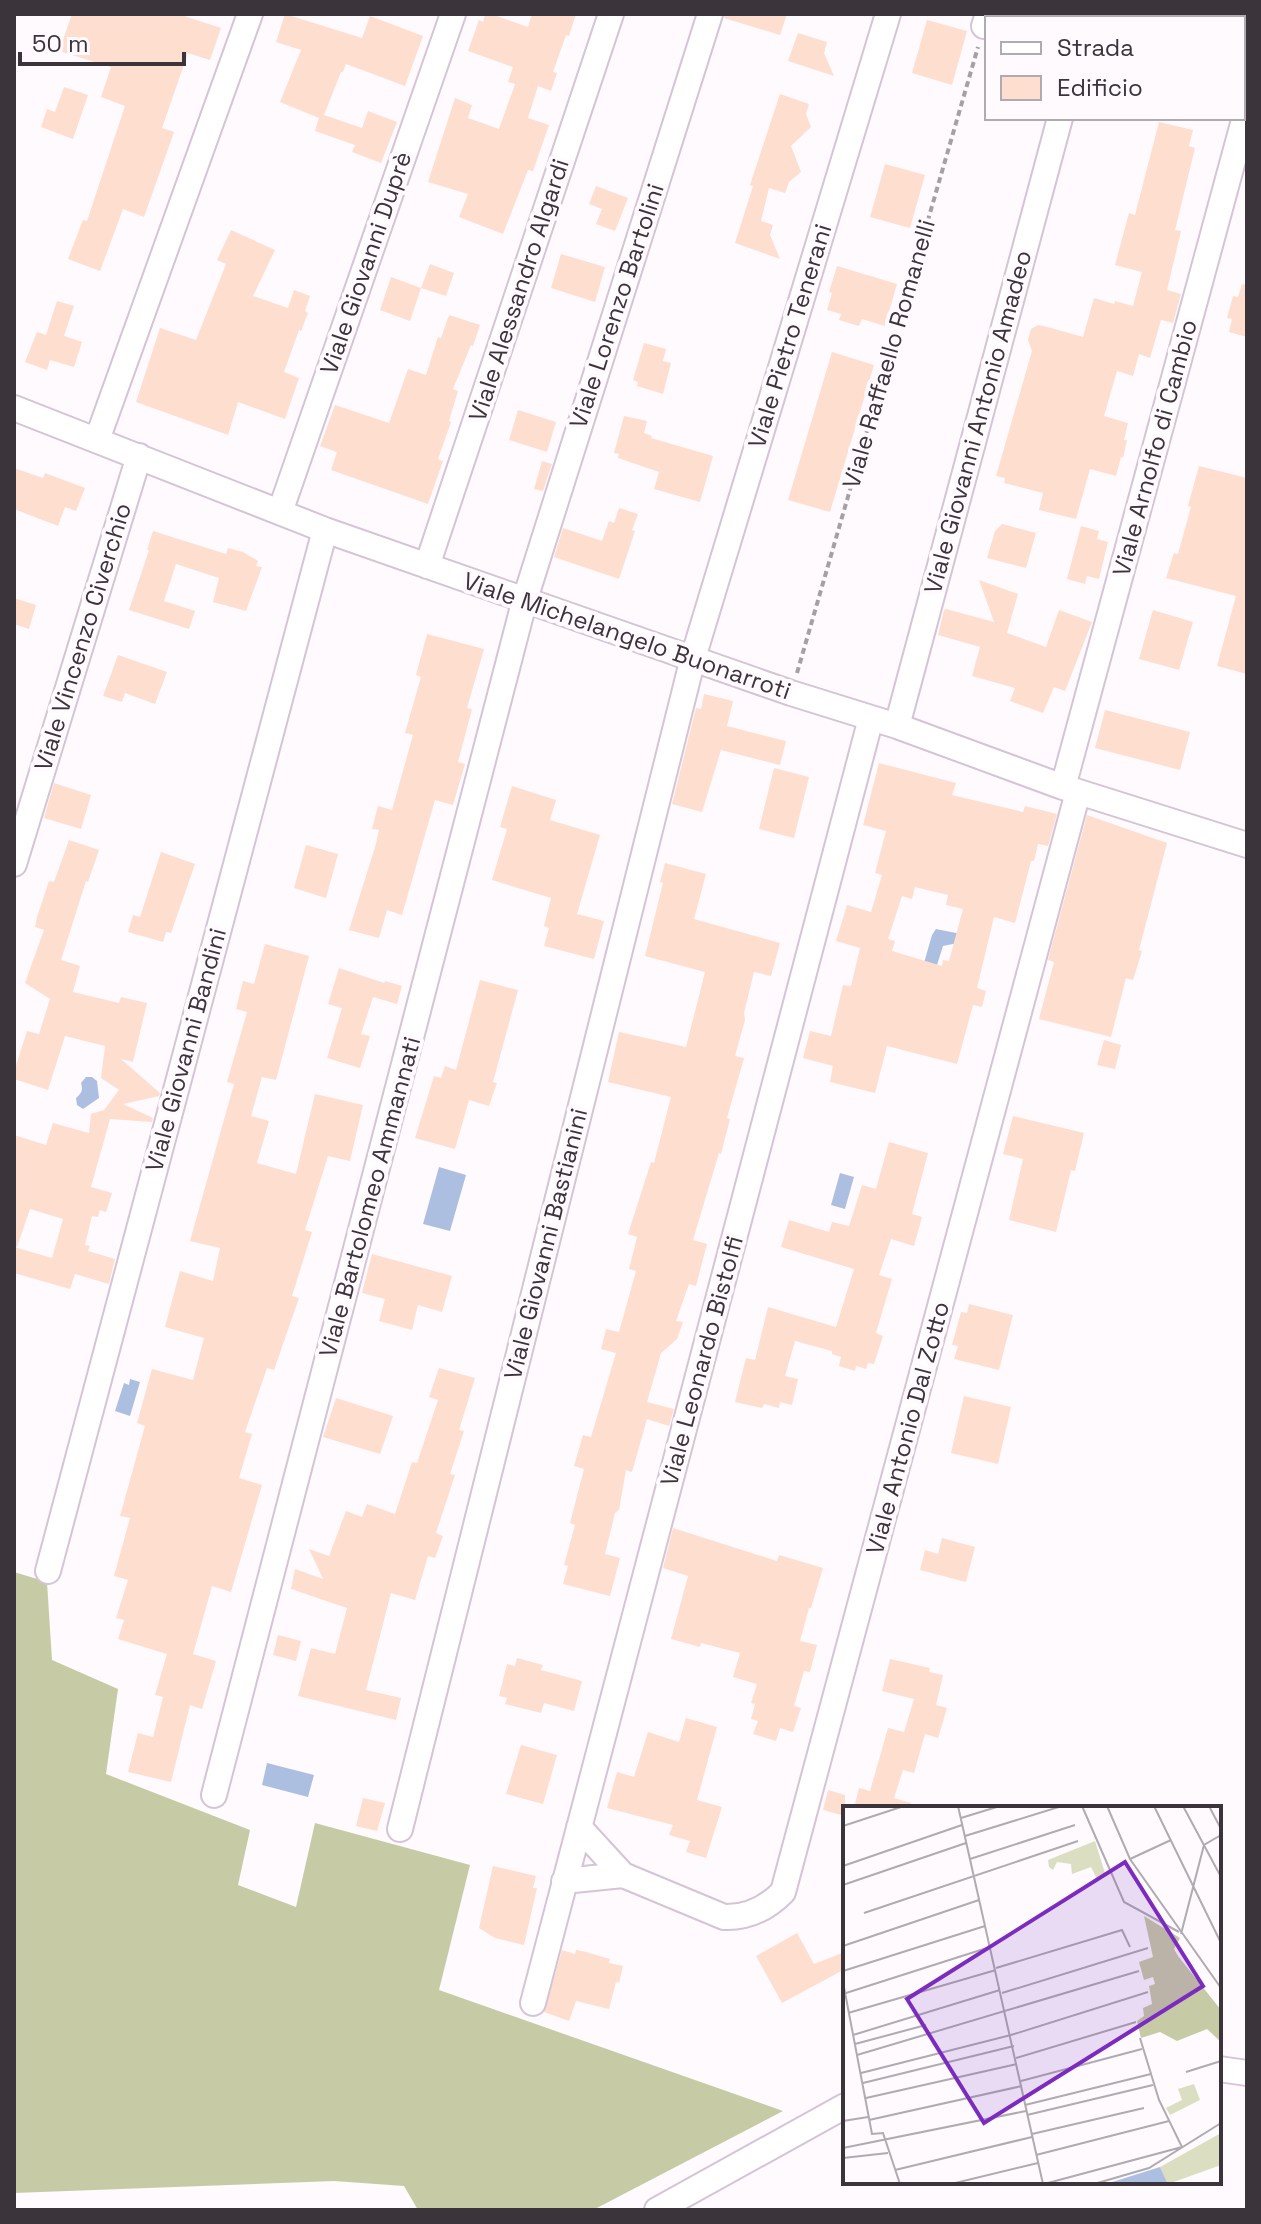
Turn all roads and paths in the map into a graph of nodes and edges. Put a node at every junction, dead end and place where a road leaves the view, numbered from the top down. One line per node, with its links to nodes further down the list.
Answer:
1 (250, 14): 10 (street)
2 (453, 14): 12 (street, Viale Giovanni Duprè)
3 (611, 14): 14 (street, Viale Alessandro Algardi)
4 (710, 14): 15 (street, Viale Lorenzo Bartolini)
5 (888, 14): 16 (street, Viale Pietro Tenerani)
6 (985, 23): 17 (path, Viale Raffaello Romanelli)
7 (1059, 120): 19 (street, Viale Giovanni Antonio Amadeo)
8 (1244, 120): 20 (street, Viale Arnolfo di Cambio)
9 (14, 408): 10 (street, Viale Michelangelo Buonarroti)
10 (97, 440): 11 (street, Viale Michelangelo Buonarroti)
11 (139, 456): 12 (street, Viale Michelangelo Buonarroti); 22 (street, Viale Vincenzo Civerchio)
12 (280, 512): 13 (street, Viale Michelangelo Buonarroti)
13 (325, 530): 14 (street, Viale Michelangelo Buonarroti); 23 (street, Viale Giovanni Bandini)
14 (427, 566): 15 (street, Viale Michelangelo Buonarroti)
15 (525, 599): 16 (street, Viale Michelangelo Buonarroti); 24 (street, Viale Bartolomeo Ammannati)
16 (693, 658): 17 (street, Viale Michelangelo Buonarroti); 26 (street, Viale Giovanni Bastianini)
17 (791, 693): 18 (street, Viale Michelangelo Buonarroti)
18 (871, 718): 19 (street, Viale Michelangelo Buonarroti); 25 (street, Viale Leonardo Bistolfi)
19 (897, 726): 20 (street, Viale Michelangelo Buonarroti)
20 (1070, 790): 21 (street, Viale Michelangelo Buonarroti); 27 (street, Viale Antonio Dal Zotto)
21 (1247, 845)
22 (14, 864)
23 (48, 1571)
24 (214, 1795)
25 (579, 1827): 27 (street, Viale Antonio Dal Zotto); 28 (street, Viale Leonardo Bistolfi)
26 (400, 1829)
27 (623, 1875): 28 (street, Viale Antonio Dal Zotto)
28 (564, 1881): 29 (street, Viale Leonardo Bistolfi)
29 (533, 2003)
30 (1221, 2069): 31 (street)
31 (1247, 2073)
32 (843, 2107): 33 (street)
33 (657, 2210)

